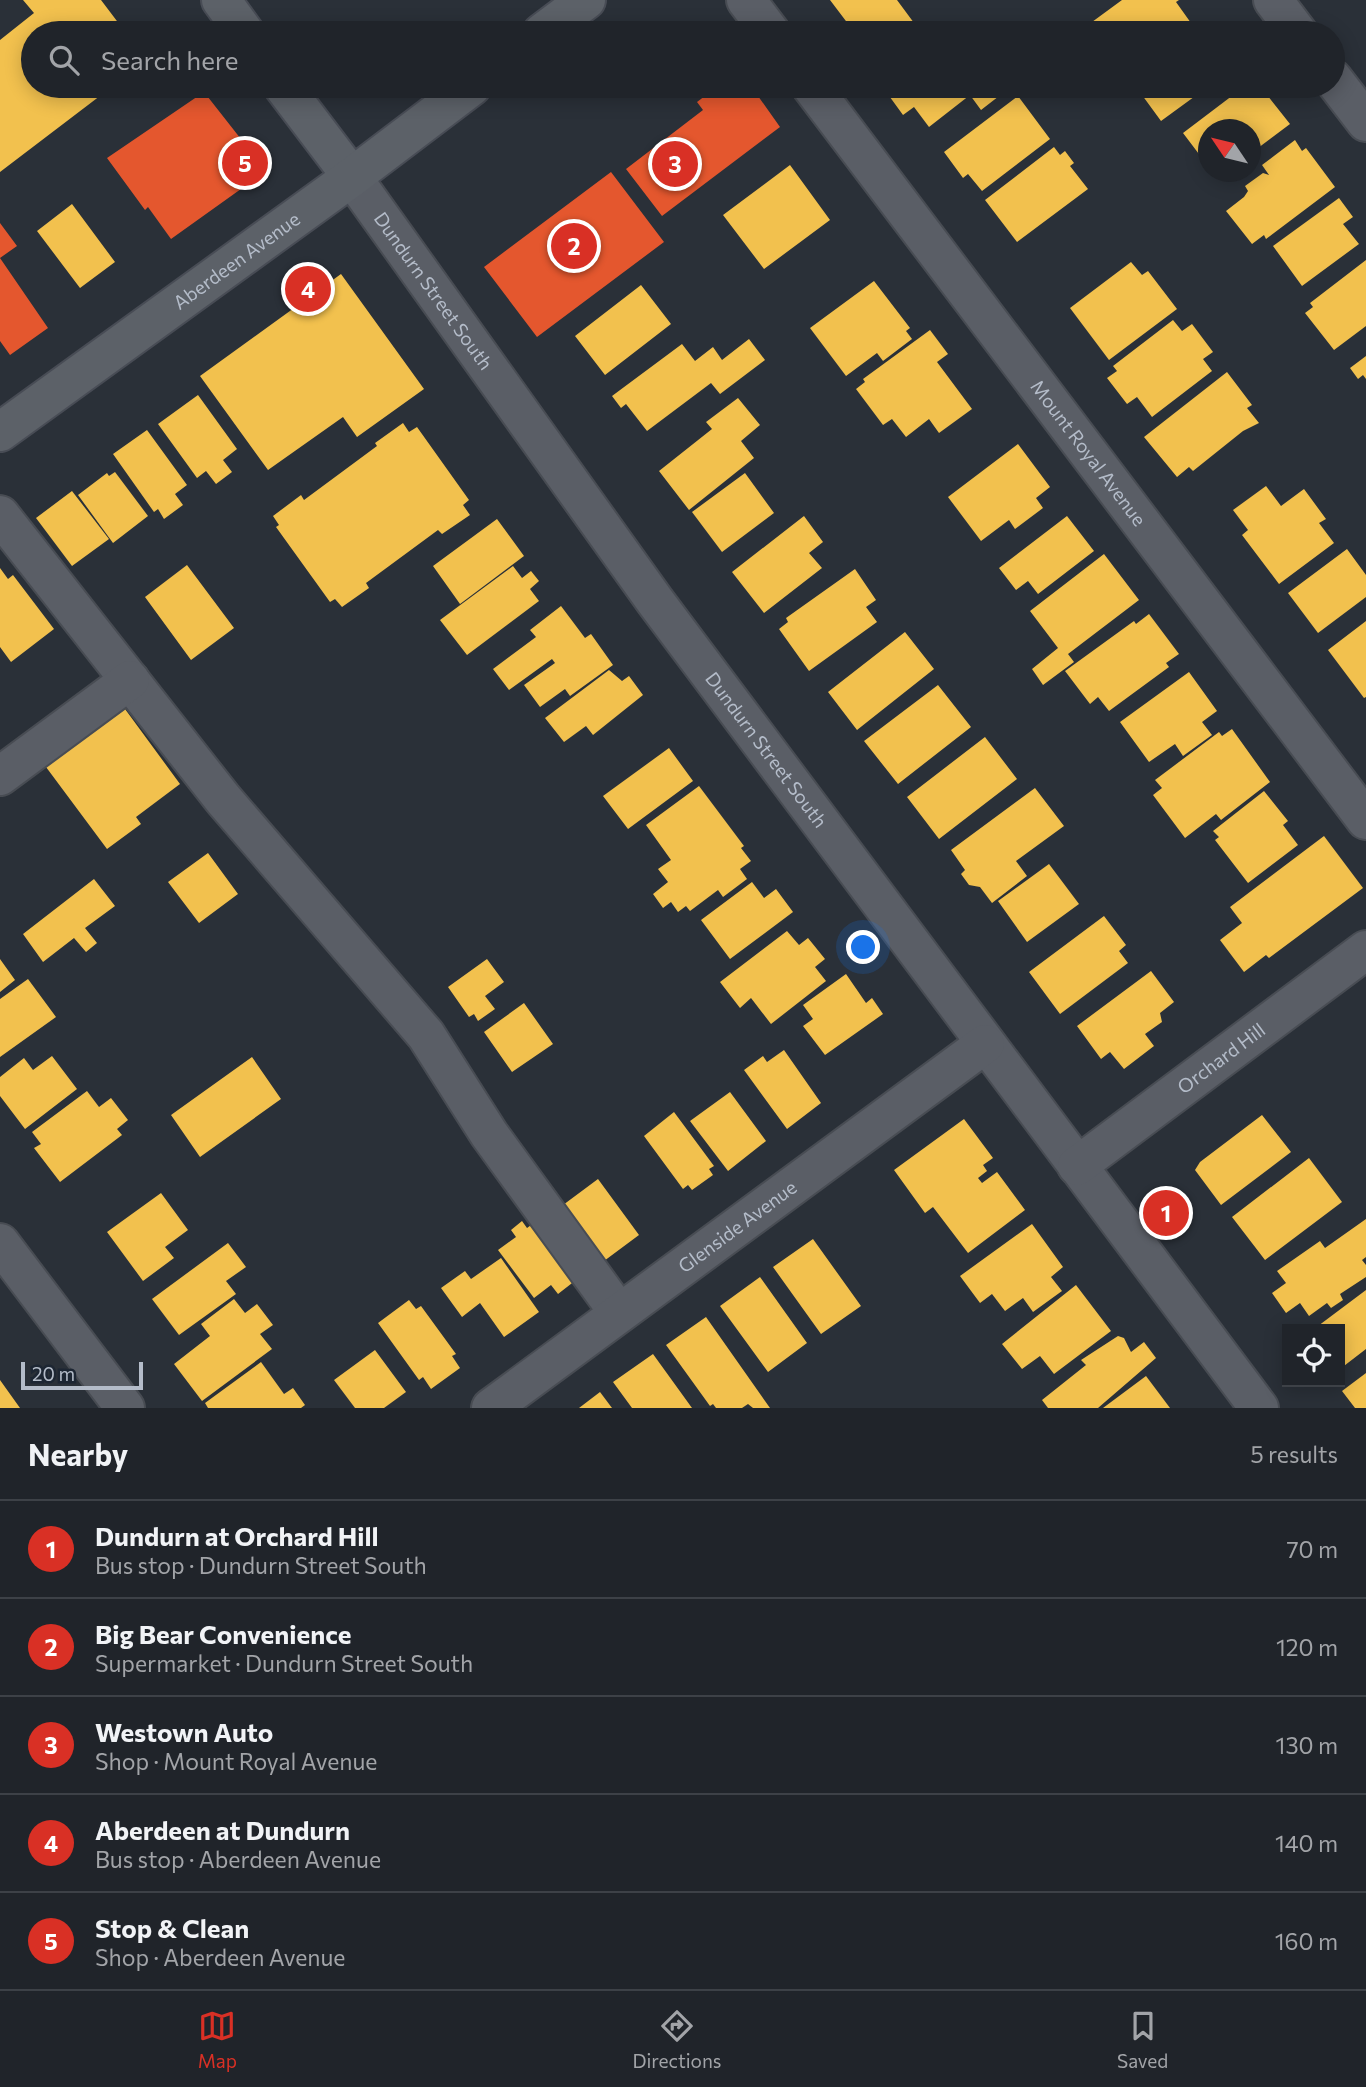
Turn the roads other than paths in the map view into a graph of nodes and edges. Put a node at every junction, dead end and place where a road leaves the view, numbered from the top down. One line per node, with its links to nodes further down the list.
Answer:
1 (221, 0): 5 (main road)
2 (586, 0): 6 (main road)
3 (746, 0): 7 (street)
4 (1273, 0): 8 (street)
5 (236, 21)
6 (558, 21)
7 (762, 21)
8 (1289, 21)
9 (1345, 95): 13 (street)
10 (292, 98): 14 (main road, Dundurn Street South)
11 (456, 98): 14 (main road, Aberdeen Avenue)
12 (820, 98): 19 (street, Mount Royal Avenue)
13 (1366, 122)
14 (352, 177): 15 (main road, Aberdeen Avenue); 21 (street, Dundurn Street South)
15 (0, 432)
16 (0, 515): 17 (street)
17 (130, 680): 18 (street); 24 (street)
18 (0, 776)
19 (1366, 820)
20 (1366, 950): 22 (street, Orchard Hill)
21 (985, 1044): 22 (street, Dundurn Street South); 24 (street, Glenside Avenue)
22 (1077, 1166): 27 (street, Dundurn Street South)
23 (0, 1243): 25 (street)
24 (619, 1313): 26 (street, Glenside Avenue)
25 (125, 1408)
26 (491, 1408)
27 (1259, 1408)

